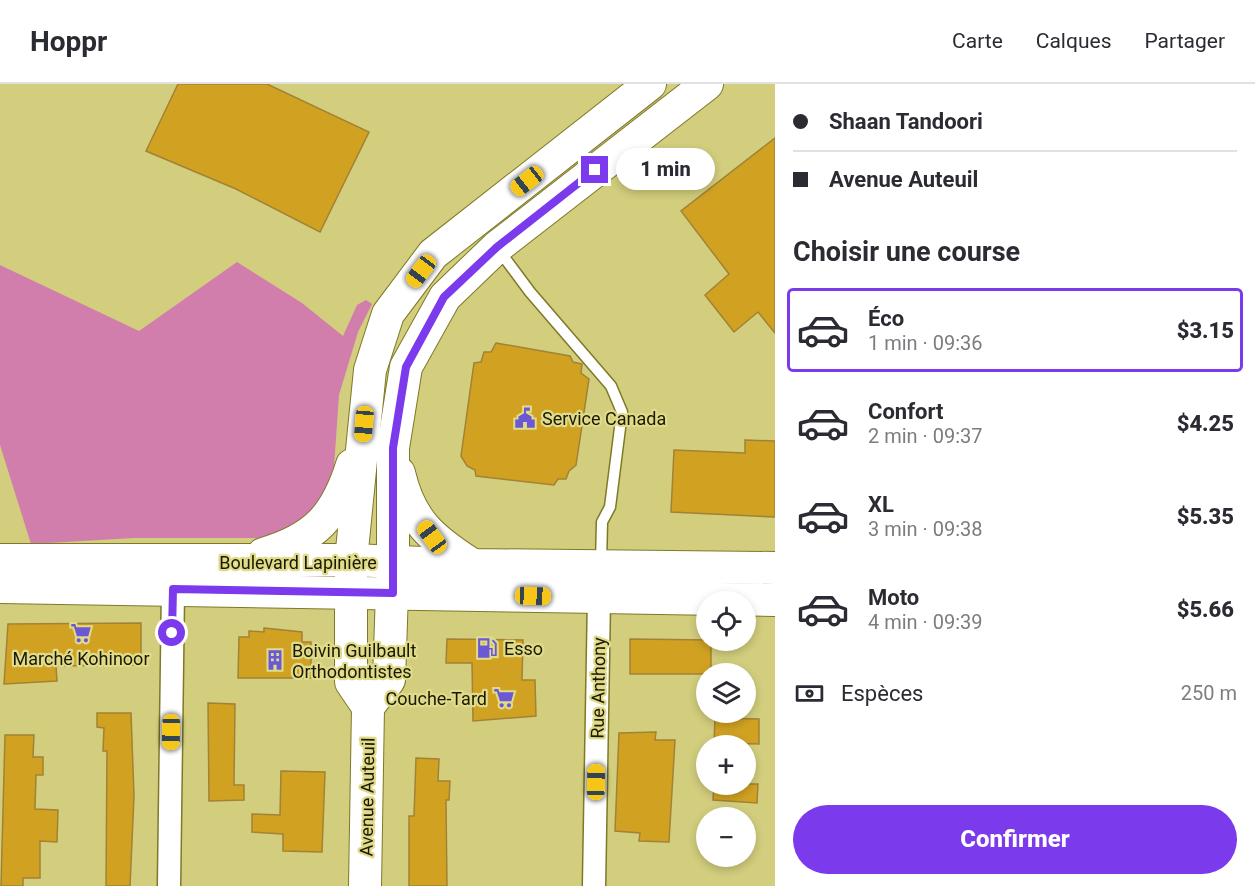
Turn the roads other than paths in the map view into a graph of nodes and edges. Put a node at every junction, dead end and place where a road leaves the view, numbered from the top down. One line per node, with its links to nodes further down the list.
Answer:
1 (650, 84): 3 (main road)
2 (707, 84): 3 (main road)
3 (625, 126): 4 (main road); 5 (main road)
4 (497, 247): 6 (main road); 11 (lane)
5 (364, 424): 8 (main road); 9 (main road)
6 (393, 448): 10 (main road); 13 (main road)
7 (0, 560): 9 (main road, Boulevard Lapinière)
8 (351, 560): 9 (main road, Boulevard Lapinière); 13 (main road, Boulevard Lapinière); 16 (main road)
9 (235, 562)
10 (472, 565): 11 (main road, Boulevard Lapinière); 13 (main road, Boulevard Lapinière)
11 (601, 566): 12 (main road, Boulevard Lapinière)
12 (775, 568)
13 (393, 578): 16 (main road, Boulevard Lapinière); 17 (main road, Boulevard Lapinière); 19 (main road)
14 (0, 587): 15 (main road, Boulevard Lapinière)
15 (173, 589): 16 (main road, Boulevard Lapinière); 20 (street)
16 (353, 592): 19 (main road)
17 (599, 598): 18 (main road, Boulevard Lapinière); 22 (street, Rue Anthony)
18 (775, 600)
19 (368, 707): 21 (main road, Avenue Auteuil)
20 (169, 886)
21 (365, 886)
22 (594, 886)

